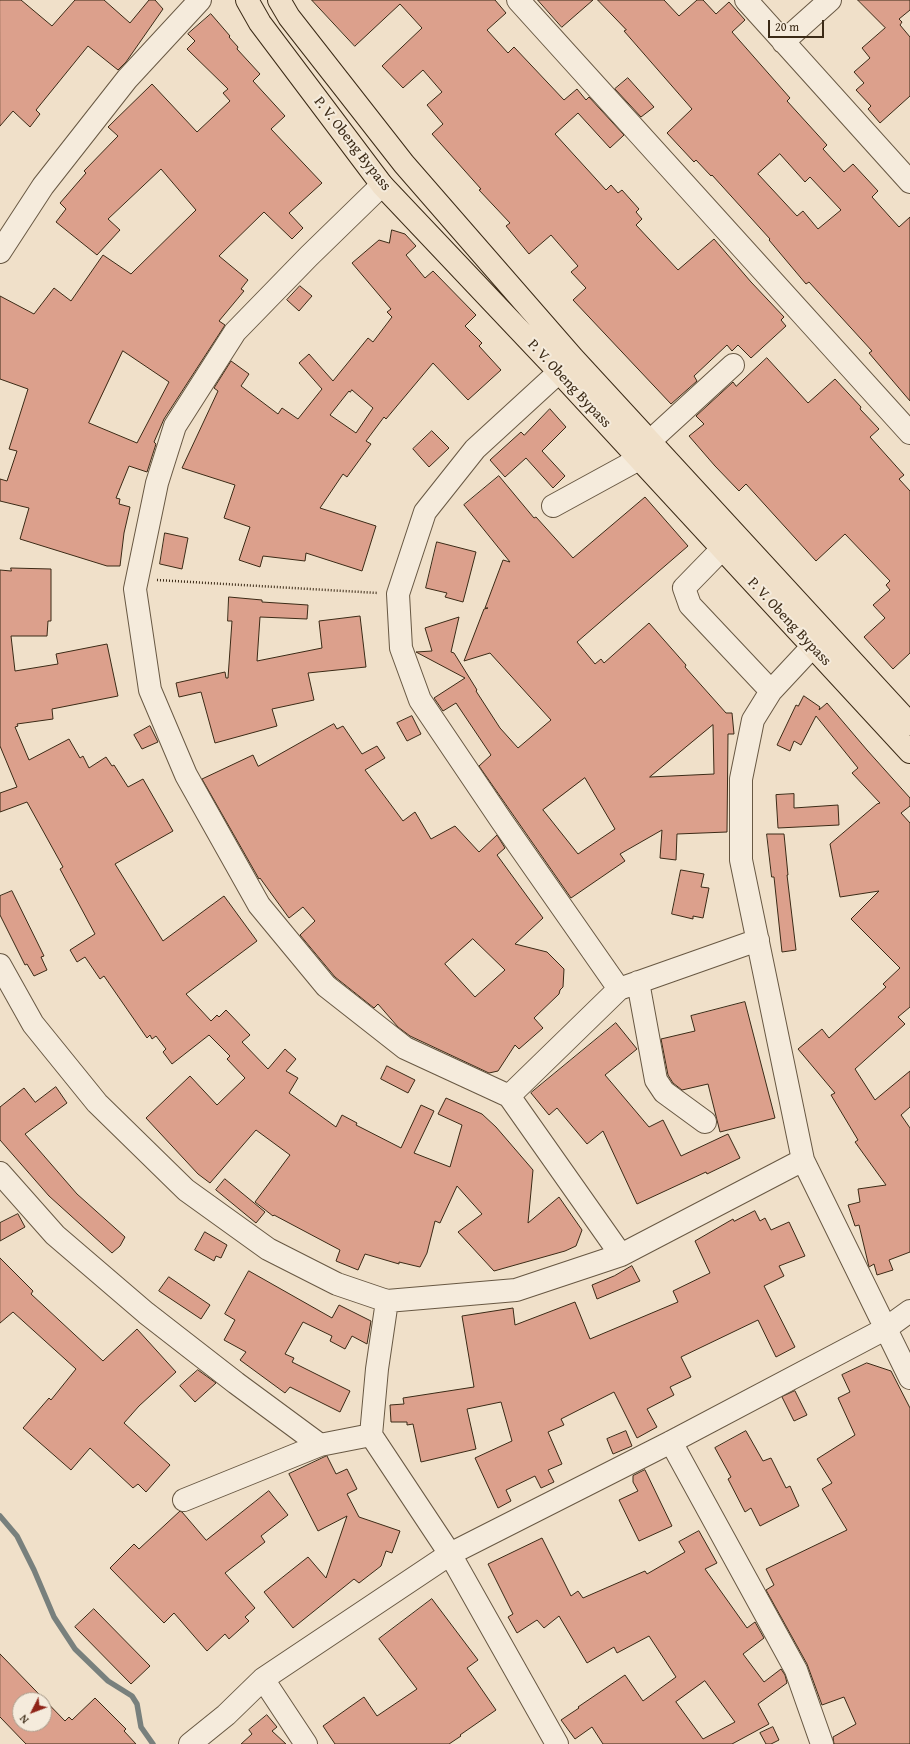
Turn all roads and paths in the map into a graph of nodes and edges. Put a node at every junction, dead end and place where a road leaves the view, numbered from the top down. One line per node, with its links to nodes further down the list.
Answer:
1 (200, 0): 10 (street)
2 (247, 0): 9 (highway, P. V. Obeng Bypass)
3 (279, 0): 14 (highway, P. V. Obeng Bypass)
4 (518, 0): 13 (street)
5 (746, 0): 7 (street)
6 (830, 0): 7 (street)
7 (783, 42): 8 (street)
8 (910, 182)
9 (382, 185): 12 (highway, P. V. Obeng Bypass); 18 (street)
10 (0, 252)
11 (733, 365): 14 (street)
12 (559, 372): 15 (highway, P. V. Obeng Bypass); 19 (street)
13 (910, 433)
14 (650, 441): 22 (highway, P. V. Obeng Bypass)
15 (639, 459): 16 (street); 17 (highway, P. V. Obeng Bypass)
16 (553, 506)
17 (722, 549): 20 (highway, P. V. Obeng Bypass); 21 (street)
18 (137, 579): 19 (path); 27 (street)
19 (398, 594): 26 (street)
20 (812, 647): 21 (street); 23 (highway, P. V. Obeng Bypass)
21 (771, 691): 24 (street)
22 (910, 724)
23 (910, 752)
24 (758, 940): 26 (street); 29 (street)
25 (0, 964): 32 (street)
26 (628, 986): 27 (street); 28 (street)
27 (509, 1096): 31 (street)
28 (705, 1122)
29 (803, 1160): 31 (street); 34 (street)
30 (0, 1173): 38 (street)
31 (621, 1255): 32 (street)
32 (387, 1301): 36 (street)
33 (910, 1311): 34 (street)
34 (885, 1329): 35 (street); 37 (street)
35 (910, 1378)
36 (371, 1435): 38 (street); 40 (street)
37 (671, 1442): 40 (street); 45 (street)
38 (320, 1445): 39 (street)
39 (184, 1500)
40 (450, 1554): 41 (street); 44 (street)
41 (263, 1679): 42 (street); 43 (street)
42 (190, 1744)
43 (306, 1744)
44 (557, 1744)
45 (822, 1744)

